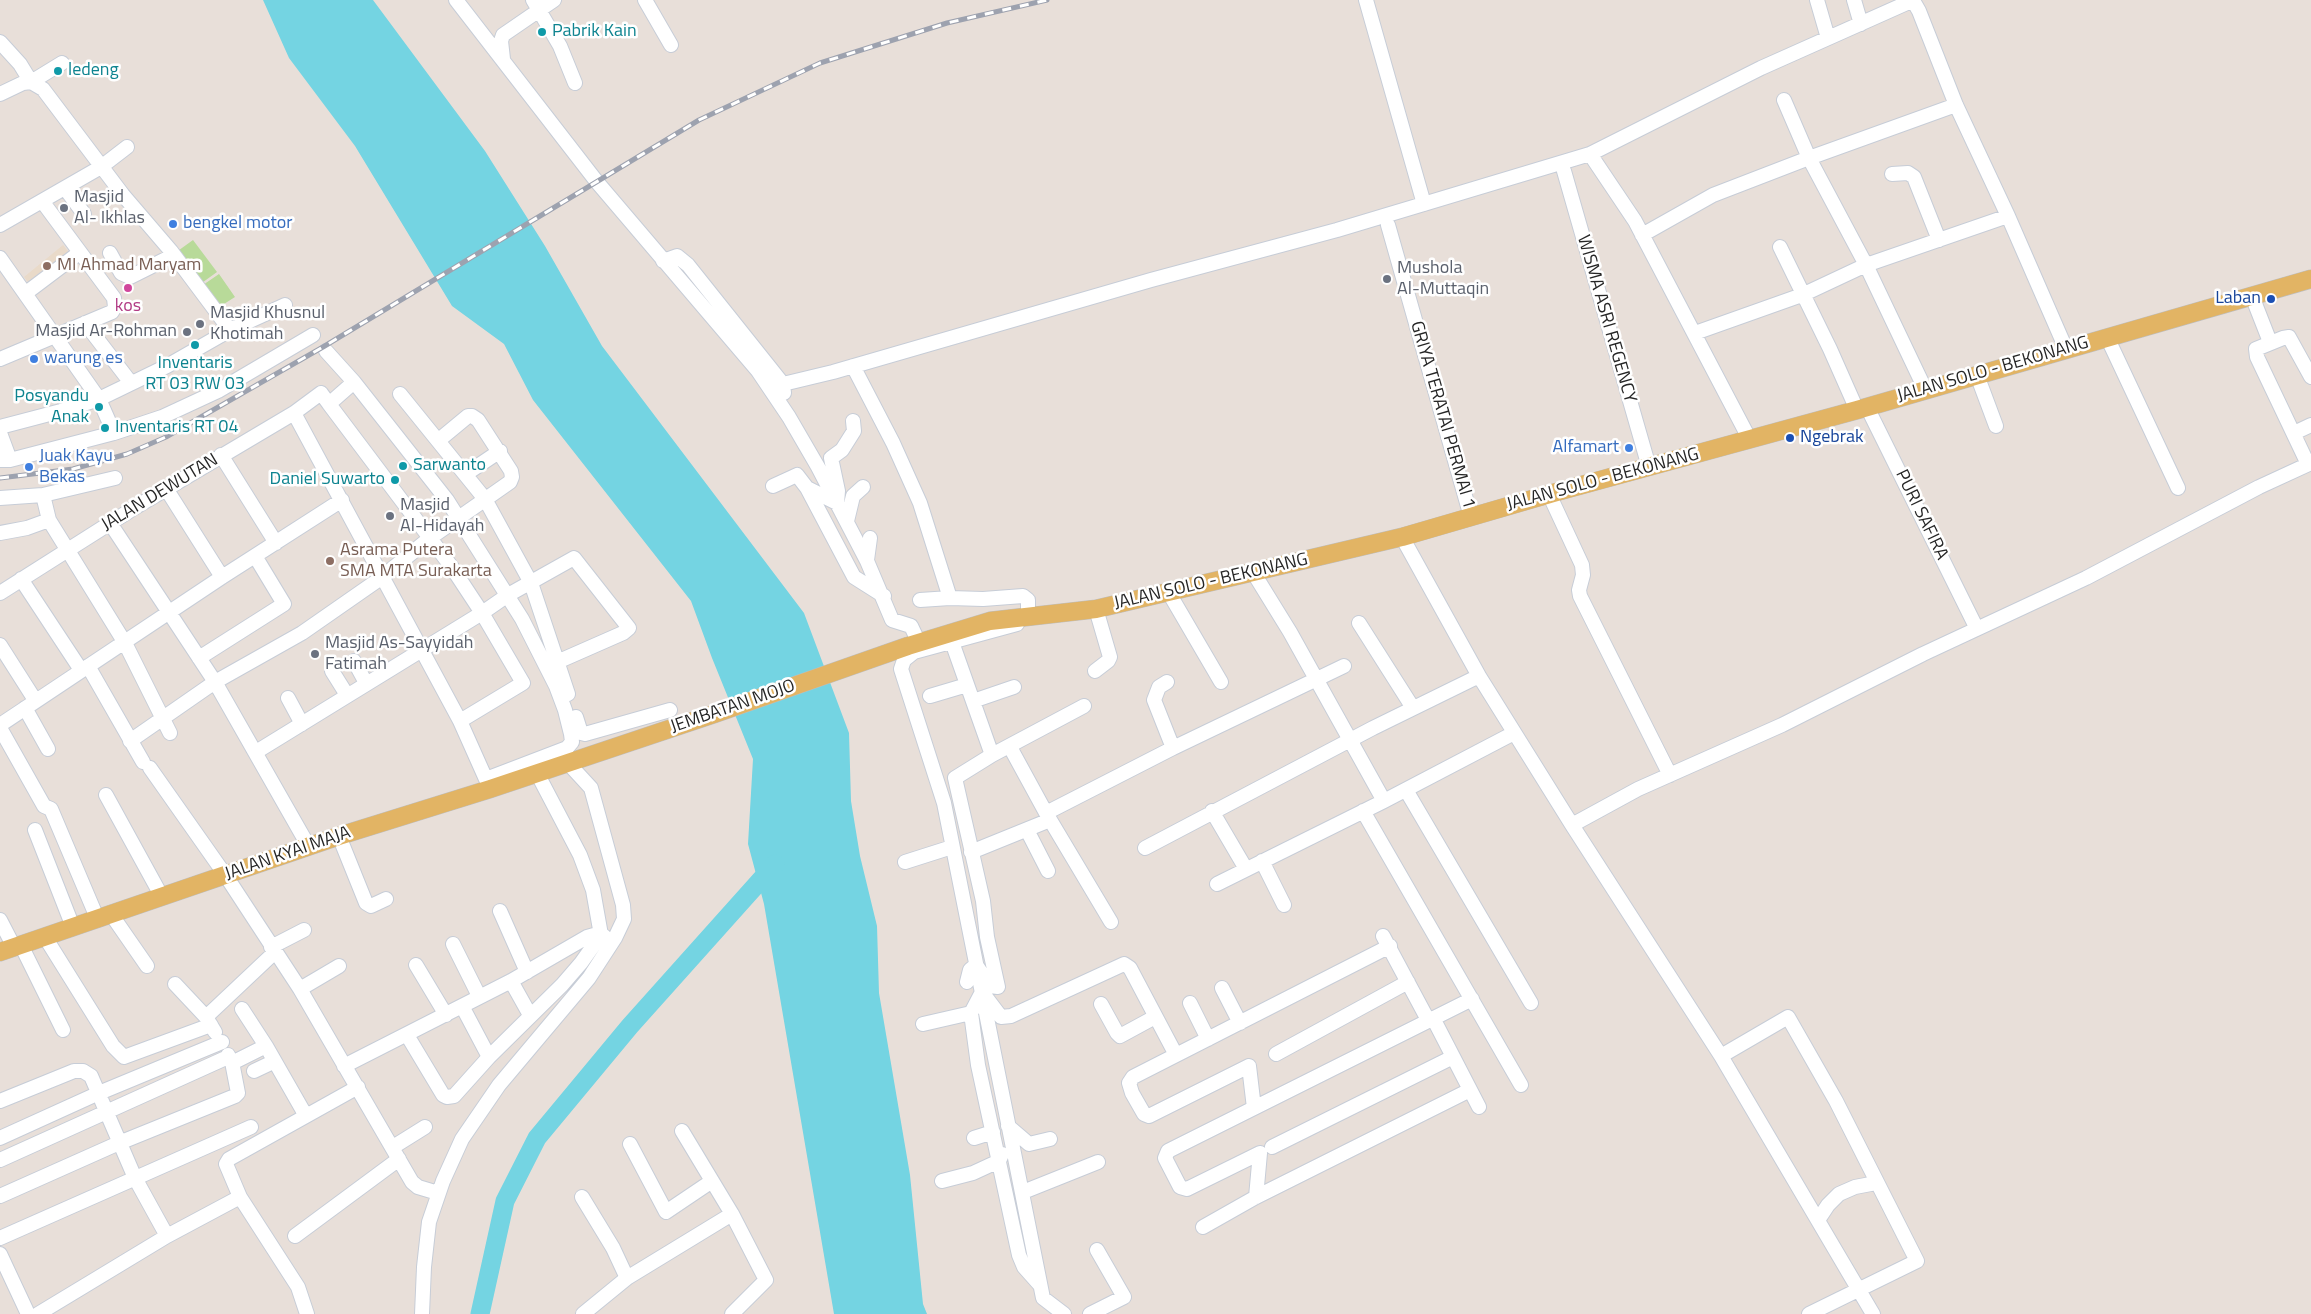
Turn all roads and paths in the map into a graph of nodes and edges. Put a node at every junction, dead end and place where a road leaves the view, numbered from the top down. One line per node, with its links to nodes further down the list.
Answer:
1 (456, 0): 13 (street)
2 (554, 0): 7 (street)
3 (646, 0): 12 (street)
4 (1366, 0): 28 (street)
5 (1817, 0): 10 (street)
6 (1854, 0): 9 (street)
7 (536, 5): 13 (street); 16 (street)
8 (1891, 5): 9 (street); 19 (street)
9 (1861, 24): 10 (street)
10 (1828, 38): 21 (street)
11 (0, 42): 15 (street)
12 (671, 44)
13 (503, 60): 40 (street)
14 (62, 62): 15 (street)
15 (31, 82): 17 (street); 23 (street)
16 (574, 82)
17 (0, 94)
18 (1784, 100): 22 (street)
19 (1956, 105): 22 (street); 30 (street)
20 (127, 147): 23 (street)
21 (1590, 154): 28 (street); 33 (street)
22 (1809, 158): 33 (street); 41 (street)
23 (101, 167): 26 (street); 38 (street)
24 (1564, 171): 83 (street, WISMA ASRI REGENCY)
25 (1892, 174): 34 (street)
26 (65, 188): 27 (street); 29 (street)
27 (42, 201): 31 (street); 36 (street)
28 (1424, 204): 57 (street)
29 (84, 214)
30 (2008, 216): 34 (street); 54 (street)
31 (0, 225)
32 (1388, 225): 98 (street, GRIYA TERATAI PERMAI 1)
33 (1642, 235): 49 (street)
34 (1940, 240): 41 (street)
35 (1780, 247): 44 (street, PURI SAFIRA)
36 (79, 252): 43 (street); 47 (street)
37 (110, 253): 38 (street)
38 (174, 255): 48 (street)
39 (0, 258): 43 (street)
40 (663, 261): 62 (street); 69 (street)
41 (1866, 266): 44 (street); 63 (street)
42 (2311, 279): 45 (main road, JALAN SOLO - BEKONANG)
43 (26, 293): 51 (street)
44 (1802, 295): 49 (street); 67 (street, PURI SAFIRA)
45 (2252, 296): 52 (main road, JALAN SOLO - BEKONANG); 53 (street)
46 (285, 305): 48 (street)
47 (85, 323): 51 (street); 61 (street)
48 (230, 330): 61 (street)
49 (1694, 333): 78 (street)
50 (313, 335): 74 (street)
51 (53, 336): 56 (street); 65 (street)
52 (2108, 337): 54 (main road, JALAN SOLO - BEKONANG); 89 (street)
53 (2270, 342): 59 (street); 76 (street)
54 (2066, 349): 58 (main road, JALAN SOLO - BEKONANG)
55 (326, 351): 60 (street)
56 (0, 359)
57 (853, 366): 62 (street); 119 (street)
58 (1977, 375): 63 (main road, JALAN SOLO - BEKONANG); 72 (street)
59 (2311, 377)
60 (354, 382): 66 (street, JALAN DEWUTAN); 97 (street)
61 (131, 383): 65 (street)
62 (782, 384): 69 (street)
63 (1925, 390): 67 (main road, JALAN SOLO - BEKONANG)
64 (400, 394): 77 (street)
65 (99, 399): 73 (street); 74 (street)
66 (325, 399): 68 (street, JALAN DEWUTAN); 104 (street)
67 (1862, 408): 78 (main road, JALAN SOLO - BEKONANG); 126 (street, PURI SAFIRA)
68 (294, 413): 80 (street, JALAN DEWUTAN); 95 (street)
69 (789, 417): 96 (street)
70 (853, 421): 96 (street)
71 (2311, 424): 76 (street)
72 (1996, 426)
73 (0, 427)
74 (114, 433): 81 (street)
75 (0, 434): 81 (street)
76 (2294, 434): 82 (street)
77 (439, 440): 79 (street); 84 (street)
78 (1750, 440): 83 (main road, JALAN SOLO - BEKONANG)
79 (500, 451): 84 (street); 94 (street)
80 (221, 456): 90 (street, JALAN DEWUTAN); 106 (street)
81 (5, 460)
82 (2309, 462): 171 (street)
83 (1649, 468): 91 (main road, JALAN SOLO - BEKONANG)
84 (466, 474): 94 (street)
85 (115, 478): 92 (street)
86 (773, 486): 88 (street)
87 (863, 487): 100 (street)
88 (807, 488): 96 (street); 118 (street)
89 (2178, 488)
90 (167, 490): 101 (street, JALAN DEWUTAN); 111 (street)
91 (1549, 494): 98 (main road, JALAN SOLO - BEKONANG); 171 (street)
92 (43, 495): 93 (street); 99 (street)
93 (0, 498)
94 (485, 499): 97 (street); 114 (street)
95 (342, 500): 106 (street); 112 (street)
96 (837, 503): 100 (street)
97 (458, 518): 104 (street); 117 (street)
98 (1470, 518): 103 (main road, JALAN SOLO - BEKONANG)
99 (48, 520): 102 (street); 107 (street)
100 (847, 521): 109 (street)
101 (110, 523): 107 (street, JALAN DEWUTAN); 122 (street)
102 (0, 533)
103 (1402, 537): 110 (main road, JALAN SOLO - BEKONANG); 140 (street)
104 (430, 538): 112 (street); 123 (street)
105 (870, 538): 109 (street)
106 (276, 542): 108 (street)
107 (66, 550): 113 (street, JALAN DEWUTAN); 127 (street)
108 (255, 556): 111 (street); 133 (street)
109 (867, 561): 118 (street)
110 (1253, 572): 116 (main road, JALAN SOLO - BEKONANG); 141 (street)
111 (222, 577): 122 (street)
112 (381, 578): 131 (street); 142 (street)
113 (21, 579): 115 (street, JALAN DEWUTAN); 137 (street)
114 (531, 583): 117 (street); 135 (street); 135 (street)
115 (0, 593)
116 (1169, 593): 121 (main road, JALAN SOLO - BEKONANG); 144 (street)
117 (508, 595): 123 (street); 172 (street)
118 (884, 597): 129 (street)
119 (950, 598): 120 (street); 124 (street)
120 (920, 600)
121 (1096, 609): 124 (main road, JALAN SOLO - BEKONANG); 139 (street)
122 (170, 612): 127 (street); 133 (street)
123 (482, 613): 131 (street); 157 (street)
124 (1036, 615): 128 (street); 129 (main road, JALAN SOLO - BEKONANG)
125 (1359, 623): 154 (street)
126 (1974, 623)
127 (125, 642): 137 (street); 156 (street)
128 (952, 642): 146 (street); 184 (street)
129 (919, 643): 132 (main road, JALAN SOLO - BEKONANG)
130 (0, 645): 152 (street)
131 (421, 650): 145 (street); 157 (street)
132 (889, 652): 169 (main road, JEMBATAN MOJO)
133 (199, 658): 142 (street)
134 (354, 662): 145 (street)
135 (557, 662): 155 (street)
136 (1344, 666): 141 (street)
137 (85, 668): 152 (street); 163 (street)
138 (332, 671): 148 (street)
139 (1095, 671)
140 (1479, 676): 154 (street); 161 (street)
141 (1316, 680): 162 (street); 165 (street)
142 (215, 682): 156 (street); 167 (street)
143 (1167, 682): 165 (street)
144 (1221, 682)
145 (366, 683): 148 (street)
146 (967, 685): 149 (street); 151 (street)
147 (1014, 687): 151 (street)
148 (347, 695): 158 (street)
149 (930, 696)
150 (288, 698): 158 (street)
151 (974, 701): 168 (street)
152 (30, 704): 159 (street); 166 (street)
153 (1084, 706): 164 (street)
154 (1413, 708): 162 (street)
155 (670, 710)
156 (164, 717): 160 (street); 163 (street)
157 (460, 722): 172 (street)
158 (302, 724): 167 (street)
159 (0, 726): 197 (street)
160 (170, 733)
161 (1514, 733): 173 (street); 179 (street)
162 (1351, 739): 175 (street); 176 (street)
163 (130, 741): 191 (street)
164 (1010, 746): 168 (street); 178 (street)
165 (1173, 748): 178 (street)
166 (48, 749)
167 (256, 752): 183 (street)
168 (992, 755): 186 (street)
169 (572, 761): 170 (main road, JALAN KYAI MAJA); 202 (street)
170 (537, 773): 172 (main road, JALAN KYAI MAJA); 202 (street)
171 (1670, 775): 179 (street)
172 (488, 784): 182 (main road, JALAN KYAI MAJA)
173 (1406, 790): 175 (street); 221 (street)
174 (106, 795): 193 (street)
175 (1384, 801): 177 (street)
176 (1212, 811): 185 (street); 189 (street)
177 (1363, 811): 187 (street); 220 (street)
178 (1048, 816): 181 (street); 199 (street)
179 (1572, 825): 241 (street)
180 (36, 830): 200 (street)
181 (1027, 830): 186 (street); 190 (street)
182 (339, 836): 183 (main road, JALAN KYAI MAJA); 194 (street)
183 (309, 847): 191 (main road, JALAN KYAI MAJA)
184 (952, 847): 188 (street); 208 (street)
185 (1145, 848)
186 (972, 852): 208 (street)
187 (1262, 861): 189 (street); 195 (street)
188 (905, 862)
189 (1246, 869): 192 (street)
190 (1048, 871)
191 (226, 876): 193 (main road, JALAN KYAI MAJA); 206 (street)
192 (1217, 884)
193 (162, 897): 197 (main road, JALAN KYAI MAJA)
194 (386, 898)
195 (1284, 905)
196 (500, 911): 211 (street)
197 (105, 917): 200 (main road, JALAN KYAI MAJA); 209 (street)
198 (0, 920): 205 (street)
199 (1111, 922)
200 (73, 927): 203 (main road, JALAN KYAI MAJA)
201 (304, 930): 206 (street)
202 (608, 936): 211 (street); 228 (street); 277 (street)
203 (45, 937): 205 (main road, JALAN KYAI MAJA); 231 (street)
204 (453, 944): 219 (street)
205 (12, 948): 234 (street)
206 (273, 949): 217 (street); 231 (street)
207 (416, 965): 227 (street)
208 (976, 965): 213 (street); 218 (street)
209 (146, 966)
210 (340, 966): 217 (street)
211 (527, 972): 212 (street)
212 (511, 981): 219 (street); 228 (street)
213 (967, 982)
214 (1408, 982): 230 (street); 232 (street); 239 (street)
215 (175, 984): 231 (street)
216 (1222, 988): 232 (street)
217 (300, 989): 246 (street)
218 (982, 992): 226 (street); 229 (street); 259 (street)
219 (478, 996): 224 (street)
220 (1472, 999): 230 (street); 248 (street)
221 (1531, 1002)
222 (1190, 1003): 236 (street)
223 (1101, 1004): 229 (street)
224 (462, 1006): 227 (street); 242 (street)
225 (242, 1009): 238 (street)
226 (971, 1013): 233 (street); 261 (street)
227 (446, 1015): 235 (street)
228 (530, 1015): 242 (street)
229 (1155, 1016): 240 (street)
230 (1430, 1019): 243 (street); 254 (street)
231 (208, 1021): 237 (street)
232 (1240, 1023): 236 (street)
233 (923, 1024)
234 (63, 1030)
235 (407, 1035): 242 (street); 246 (street)
236 (1208, 1039): 240 (street)
237 (222, 1042): 244 (street); 251 (street)
238 (266, 1046): 244 (street); 245 (street)
239 (1276, 1054)
240 (1176, 1055): 254 (street)
241 (1721, 1056): 275 (street); 283 (street)
242 (489, 1057)
243 (1453, 1057): 250 (street); 267 (street)
244 (230, 1060): 255 (street); 265 (street)
245 (273, 1062): 247 (street); 256 (street)
246 (344, 1066): 249 (street)
247 (254, 1071)
248 (1522, 1085)
249 (358, 1087): 256 (street); 268 (street)
250 (1470, 1090): 253 (street); 281 (street)
251 (99, 1093): 252 (street); 255 (street); 262 (street)
252 (0, 1101)
253 (1479, 1107)
254 (1254, 1108): 281 (street)
255 (107, 1111): 265 (street); 269 (street)
256 (306, 1116): 280 (street)
257 (251, 1127): 272 (street)
258 (425, 1127): 268 (street)
259 (1009, 1130): 264 (street); 270 (street); 276 (street)
260 (682, 1131): 273 (street)
261 (993, 1132): 263 (street); 270 (street)
262 (0, 1138)
263 (974, 1138)
264 (1050, 1139)
265 (119, 1143): 272 (street); 278 (street)
266 (630, 1144): 273 (street)
267 (1272, 1146)
268 (396, 1153): 277 (street); 286 (street)
269 (0, 1160)
270 (999, 1161): 274 (street); 292 (street)
271 (1098, 1162): 276 (street)
272 (135, 1178): 285 (street); 287 (street)
273 (712, 1181): 282 (street)
274 (942, 1181)
275 (1876, 1183): 283 (street); 291 (street)
276 (1023, 1192): 292 (street)
277 (438, 1193): 297 (street)
278 (0, 1196)
279 (582, 1196): 290 (street)
280 (240, 1197): 285 (street); 296 (street)
281 (1256, 1197): 284 (street)
282 (732, 1214): 290 (street); 299 (street)
283 (1818, 1220): 291 (street)
284 (1203, 1227)
285 (167, 1236): 295 (street)
286 (295, 1236)
287 (0, 1238)
288 (1098, 1250): 300 (street)
289 (0, 1254): 294 (street)
290 (627, 1278): 298 (street)
291 (1858, 1288): 301 (street); 302 (street)
292 (1041, 1291): 293 (street)
293 (1055, 1312)
294 (28, 1314)
295 (38, 1314)
296 (307, 1314)
297 (422, 1314)
298 (582, 1314)
299 (732, 1314)
300 (1090, 1314)
301 (1809, 1314)
302 (1873, 1314)

